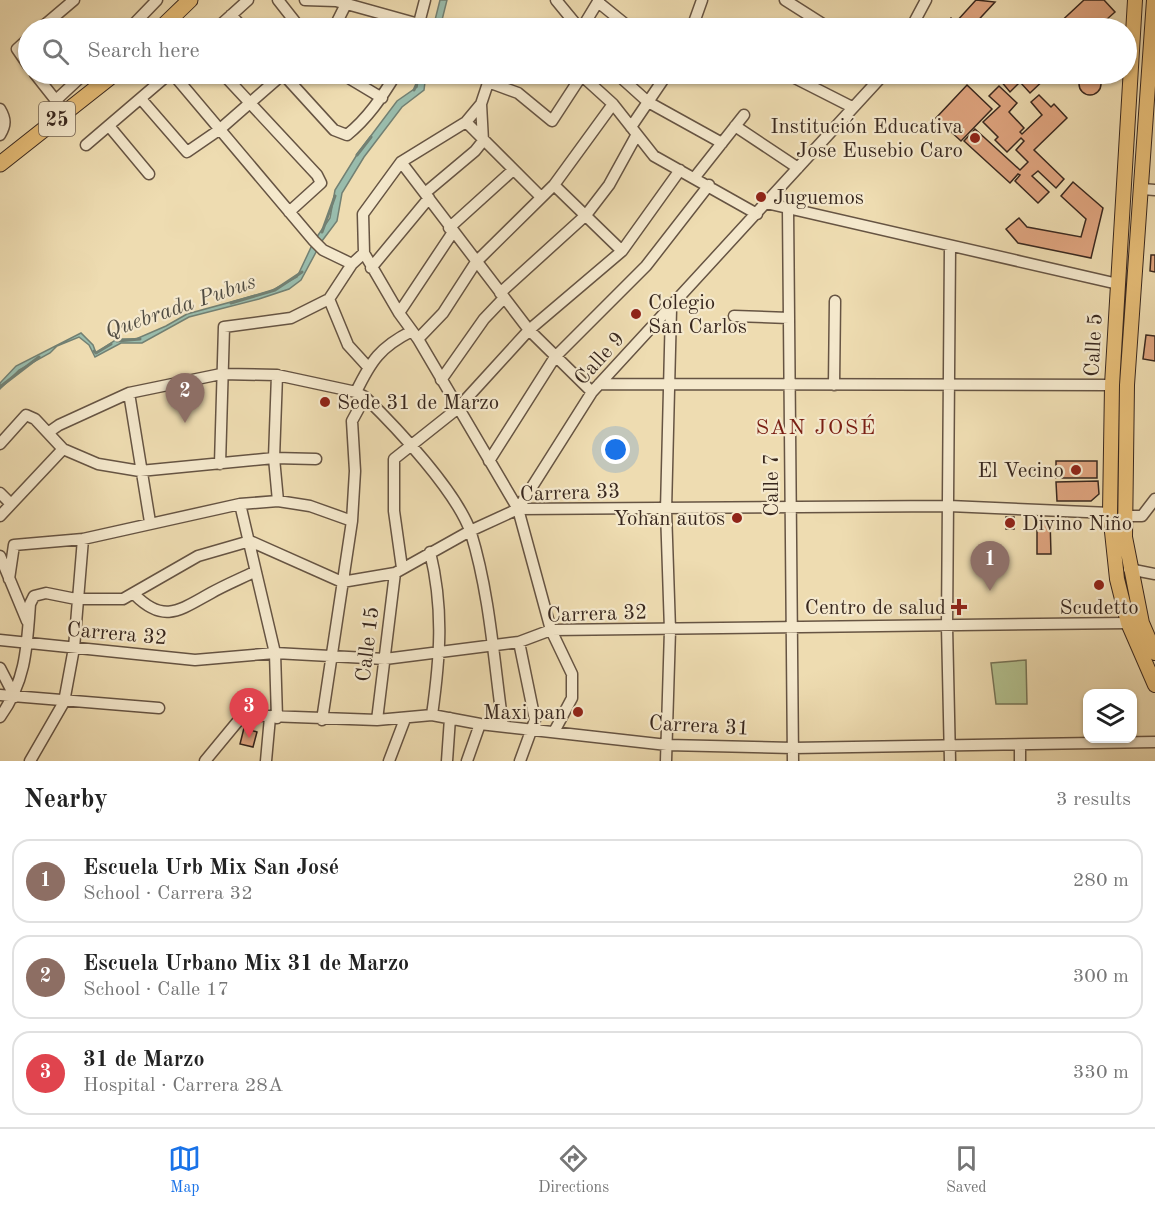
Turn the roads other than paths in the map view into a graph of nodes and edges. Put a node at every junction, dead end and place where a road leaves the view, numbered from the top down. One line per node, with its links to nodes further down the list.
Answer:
1 (75, 0): 18 (street)
2 (157, 0): 19 (street)
3 (190, 0): 20 (highway)
4 (248, 0): 17 (street)
5 (278, 0): 23 (street)
6 (305, 0): 16 (street)
7 (556, 0): 27 (street)
8 (702, 0): 30 (street)
9 (785, 0): 31 (street)
10 (919, 0): 32 (street)
11 (926, 0): 33 (street)
12 (1136, 0): 34 (main road, Calle 5)
13 (1154, 0): 62 (main road, Calle 5)
14 (421, 1): 26 (street)
15 (599, 1): 28 (street); 29 (street)
16 (346, 4): 24 (street); 25 (street)
17 (231, 15): 21 (street); 22 (street)
18 (53, 18)
19 (140, 18)
20 (171, 18)
21 (228, 18)
22 (234, 18)
23 (292, 18)
24 (339, 18)
25 (394, 18)
26 (421, 18)
27 (571, 18)
28 (587, 18)
29 (619, 18)
30 (698, 18)
31 (813, 18)
32 (914, 18)
33 (916, 18)
34 (1135, 18)
35 (43, 84): 60 (street)
36 (77, 84): 60 (street)
37 (98, 84): 60 (highway, 25)
38 (159, 84): 55 (street)
39 (180, 84): 68 (street)
40 (233, 84): 57 (street)
41 (271, 84): 57 (street)
42 (292, 84): 54 (street)
43 (359, 84): 54 (street)
44 (390, 84): 54 (street)
45 (487, 84): 58 (street)
46 (501, 84): 47 (street)
47 (575, 84)
48 (592, 84): 59 (street)
49 (628, 84): 56 (street)
50 (660, 84): 56 (street)
51 (807, 84): 61 (street)
52 (874, 84): 61 (street, Calle 9)
53 (1131, 84): 98 (main road, Calle 5)
54 (382, 98)
55 (141, 99): 66 (street); 68 (street)
56 (648, 102): 69 (street); 72 (street)
57 (249, 103): 68 (street); 88 (street)
58 (481, 104): 65 (street); 71 (street)
59 (613, 104): 69 (street); 81 (street)
60 (60, 107): 75 (highway, 25)
61 (852, 107): 76 (street, Calle 9)
62 (1151, 107): 83 (main road, Calle 5)
63 (0, 110): 70 (street)
64 (744, 115): 67 (street)
65 (465, 122): 71 (street); 74 (street)
66 (109, 126): 73 (street); 79 (street)
67 (735, 126): 72 (street); 76 (street)
68 (219, 130): 88 (street)
69 (634, 131): 77 (street); 90 (street)
70 (0, 135)
71 (483, 141): 78 (street); 84 (street)
72 (722, 143): 80 (street)
73 (86, 145)
74 (401, 162): 84 (street); 94 (street)
75 (0, 164)
76 (798, 168): 86 (street, Calle 9)
77 (680, 170): 80 (street); 93 (street)
78 (512, 171): 85 (street); 91 (street)
79 (149, 174)
80 (695, 177): 82 (street)
81 (554, 185): 85 (street); 90 (street)
82 (709, 185): 89 (street); 108 (street)
83 (1148, 190): 144 (main road, Calle 5)
84 (427, 195): 91 (street); 97 (street)
85 (541, 197): 95 (street)
86 (766, 203): 87 (street); 89 (street, Calle 9)
87 (789, 209): 92 (street); 105 (street, Calle 7)
88 (290, 212): 96 (street)
89 (757, 214): 102 (street, Calle 9)
90 (586, 215): 93 (street); 99 (street)
91 (451, 230): 95 (street); 103 (street)
92 (950, 247): 98 (street); 116 (street)
93 (622, 251): 106 (street)
94 (364, 253): 96 (street); 97 (street)
95 (476, 262): 99 (street); 107 (street)
96 (352, 264): 100 (street)
97 (371, 268): 103 (street)
98 (1118, 284): 117 (main road, Calle 5)
99 (502, 295): 106 (street); 112 (street)
100 (329, 299): 109 (street); 110 (street)
101 (835, 301): 115 (street)
102 (671, 309): 113 (street); 118 (street, Calle 9)
103 (399, 313): 107 (street)
104 (734, 316): 105 (street)
105 (789, 318): 114 (street, Calle 7)
106 (530, 330): 108 (street); 121 (street)
107 (415, 335): 109 (street); 112 (street)
108 (555, 357): 118 (street); 128 (street)
109 (368, 367): 120 (street)
110 (221, 374): 111 (street); 119 (street); 129 (street)
111 (277, 375): 120 (street); 126 (street)
112 (441, 380): 121 (street)
113 (669, 384): 114 (street); 118 (street); 139 (street)
114 (790, 384): 115 (street); 137 (street, Calle 7)
115 (834, 385): 116 (street)
116 (947, 385): 117 (street); 136 (street)
117 (1112, 385): 140 (main road, Calle 5)
118 (596, 388): 138 (street, Calle 9)
119 (129, 393): 122 (street); 130 (street)
120 (361, 394): 124 (street); 142 (street)
121 (457, 409): 124 (street); 128 (street)
122 (49, 432): 123 (street); 125 (street)
123 (0, 444)
124 (411, 445): 145 (street); 151 (street, Calle 15)
125 (63, 449): 130 (street); 134 (street)
126 (274, 458): 127 (street); 129 (street); 133 (street)
127 (316, 459)
128 (489, 461): 138 (street)
129 (220, 464): 130 (street)
130 (140, 471): 143 (street)
131 (0, 493): 134 (street)
132 (1155, 499): 144 (street)
133 (278, 501): 135 (street); 142 (street)
134 (11, 504): 141 (street)
135 (240, 504): 143 (street); 147 (street)
136 (949, 506): 137 (street, Carrera 33); 140 (street, Carrera 33); 160 (street)
137 (791, 507): 139 (street, Carrera 33); 161 (street, Calle 7)
138 (518, 510): 139 (street, Carrera 33); 145 (street, Carrera 33); 162 (street)
139 (666, 510): 163 (street)
140 (1110, 513): 158 (main road, Calle 5)
141 (0, 516)
142 (352, 521): 155 (street)
143 (150, 522): 146 (street)
144 (1125, 522): 150 (main road, Calle 5)
145 (470, 531): 148 (street, Carrera 33); 167 (street)
146 (83, 539): 154 (street); 157 (street)
147 (250, 541): 152 (street); 155 (street); 156 (street)
148 (430, 552): 151 (street, Carrera 33); 171 (street)
149 (0, 556): 154 (street)
150 (1129, 569): 153 (street); 170 (main road, Calle 5)
151 (398, 570): 155 (street, Carrera 33); 173 (street, Calle 15)
152 (254, 572): 156 (street); 169 (street)
153 (1155, 574)
154 (9, 579): 159 (street)
155 (342, 582): 172 (street)
156 (135, 595): 157 (street)
157 (76, 599): 159 (street); 168 (street)
158 (1128, 623): 160 (street, Carrera 32); 175 (main road, Calle 5)
159 (29, 624): 166 (street)
160 (947, 626): 161 (street, Carrera 32); 194 (street)
161 (792, 628): 163 (street, Carrera 32); 195 (street, Calle 7)
162 (551, 630): 163 (street, Carrera 32); 165 (street, Carrera 32); 190 (street)
163 (670, 630): 192 (street)
164 (0, 640): 166 (street, Carrera 32)
165 (519, 642): 167 (street, Carrera 32); 189 (street)
166 (27, 644): 168 (street, Carrera 32); 177 (street)
167 (492, 646): 171 (street, Carrera 32); 188 (street)
168 (74, 648): 169 (street, Carrera 32); 178 (street)
169 (275, 653): 172 (street, Carrera 32); 182 (street)
170 (1155, 653)
171 (441, 654): 173 (street, Carrera 32); 180 (street)
172 (332, 655): 173 (street, Carrera 32); 185 (street)
173 (385, 659): 186 (street, Calle 15)
174 (0, 668): 177 (street)
175 (1155, 685)
176 (0, 695): 177 (street)
177 (15, 697): 178 (street); 181 (street)
178 (64, 702): 179 (street); 196 (street)
179 (159, 708)
180 (432, 715): 183 (street, Carrera 31); 184 (street, Carrera 31)
181 (0, 717)
182 (274, 718): 185 (street, Carrera 31); 197 (street, Carrera 31); 198 (street)
183 (450, 718): 187 (street, Carrera 31); 200 (street)
184 (405, 719): 186 (street, Carrera 31); 199 (street)
185 (322, 720): 186 (street, Carrera 31)
186 (377, 720)
187 (480, 724): 188 (street, Carrera 31); 201 (street)
188 (503, 726): 189 (street, Carrera 31)
189 (530, 730): 190 (street, Carrera 31); 202 (street)
190 (555, 730): 192 (street, Carrera 31)
191 (1155, 742): 193 (street, Carrera 31)
192 (667, 745): 195 (street, Carrera 31); 203 (street)
193 (1020, 745): 194 (street, Carrera 31); 206 (street)
194 (950, 746): 195 (street, Carrera 31); 205 (street)
195 (793, 747): 204 (street, Calle 7)
196 (30, 761)
197 (205, 761)
198 (266, 761)
199 (389, 761)
200 (447, 761)
201 (467, 761)
202 (520, 761)
203 (666, 761)
204 (793, 761)
205 (950, 761)
206 (1020, 761)

